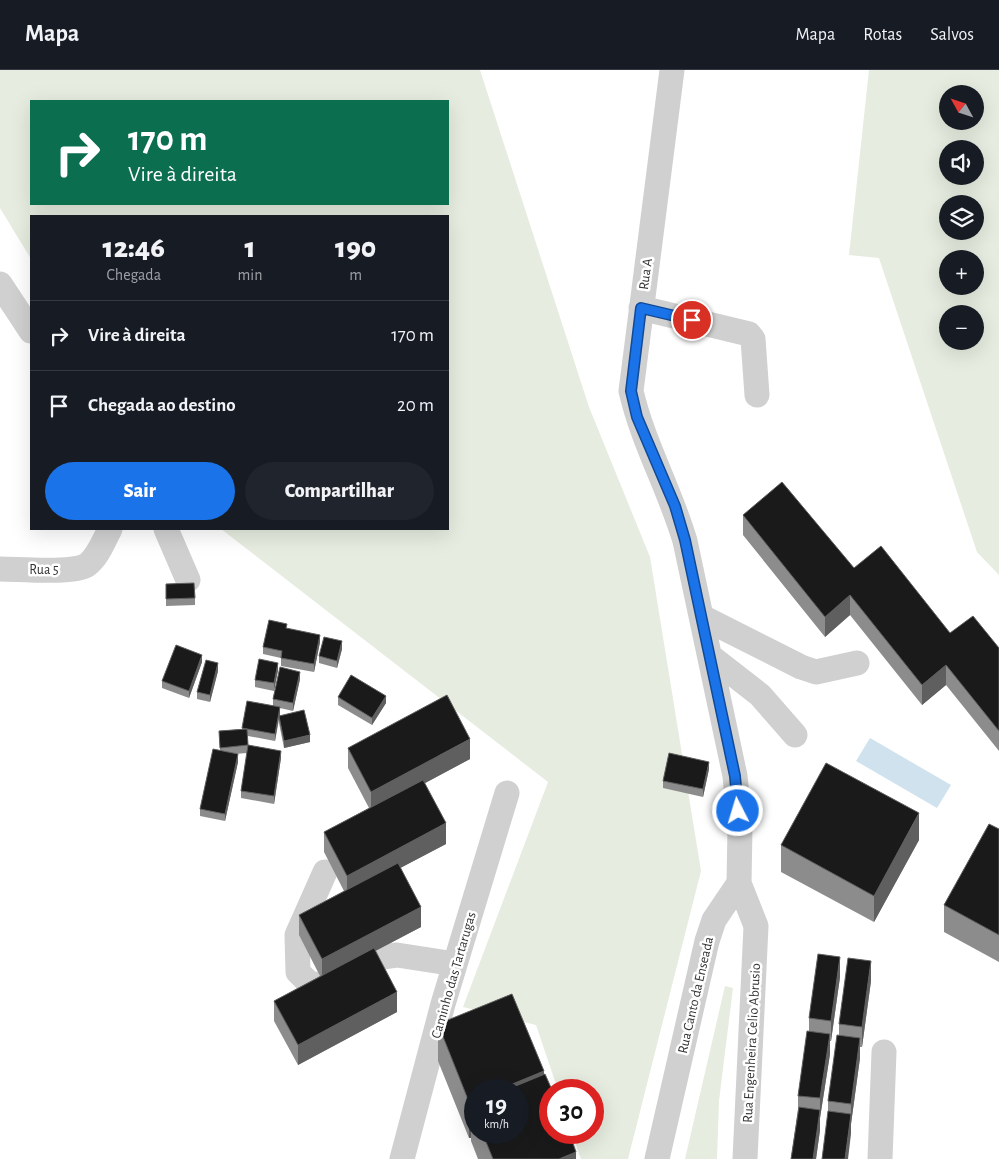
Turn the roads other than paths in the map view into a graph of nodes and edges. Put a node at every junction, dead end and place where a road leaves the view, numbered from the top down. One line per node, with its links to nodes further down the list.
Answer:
1 (672, 70): 3 (street, Rua A)
2 (0, 284): 4 (street)
3 (641, 308): 5 (street); 10 (street, Rua A)
4 (30, 329)
5 (757, 395)
6 (109, 530): 8 (street, Rua 5)
7 (166, 530): 9 (street)
8 (0, 569)
9 (188, 580)
10 (702, 617): 11 (street, Rua A); 12 (street)
11 (710, 656): 13 (street); 16 (street, Rua A)
12 (857, 663)
13 (796, 735)
14 (507, 793): 17 (street, Caminho das Tartarugas)
15 (325, 872): 17 (street)
16 (739, 883): 20 (street, Rua Canto da Enseada); 21 (street, Rua Engenheira Celio Abrusio)
17 (455, 964): 19 (street, Caminho das Tartarugas)
18 (884, 1052): 22 (street)
19 (402, 1159)
20 (658, 1159)
21 (745, 1159)
22 (880, 1159)

